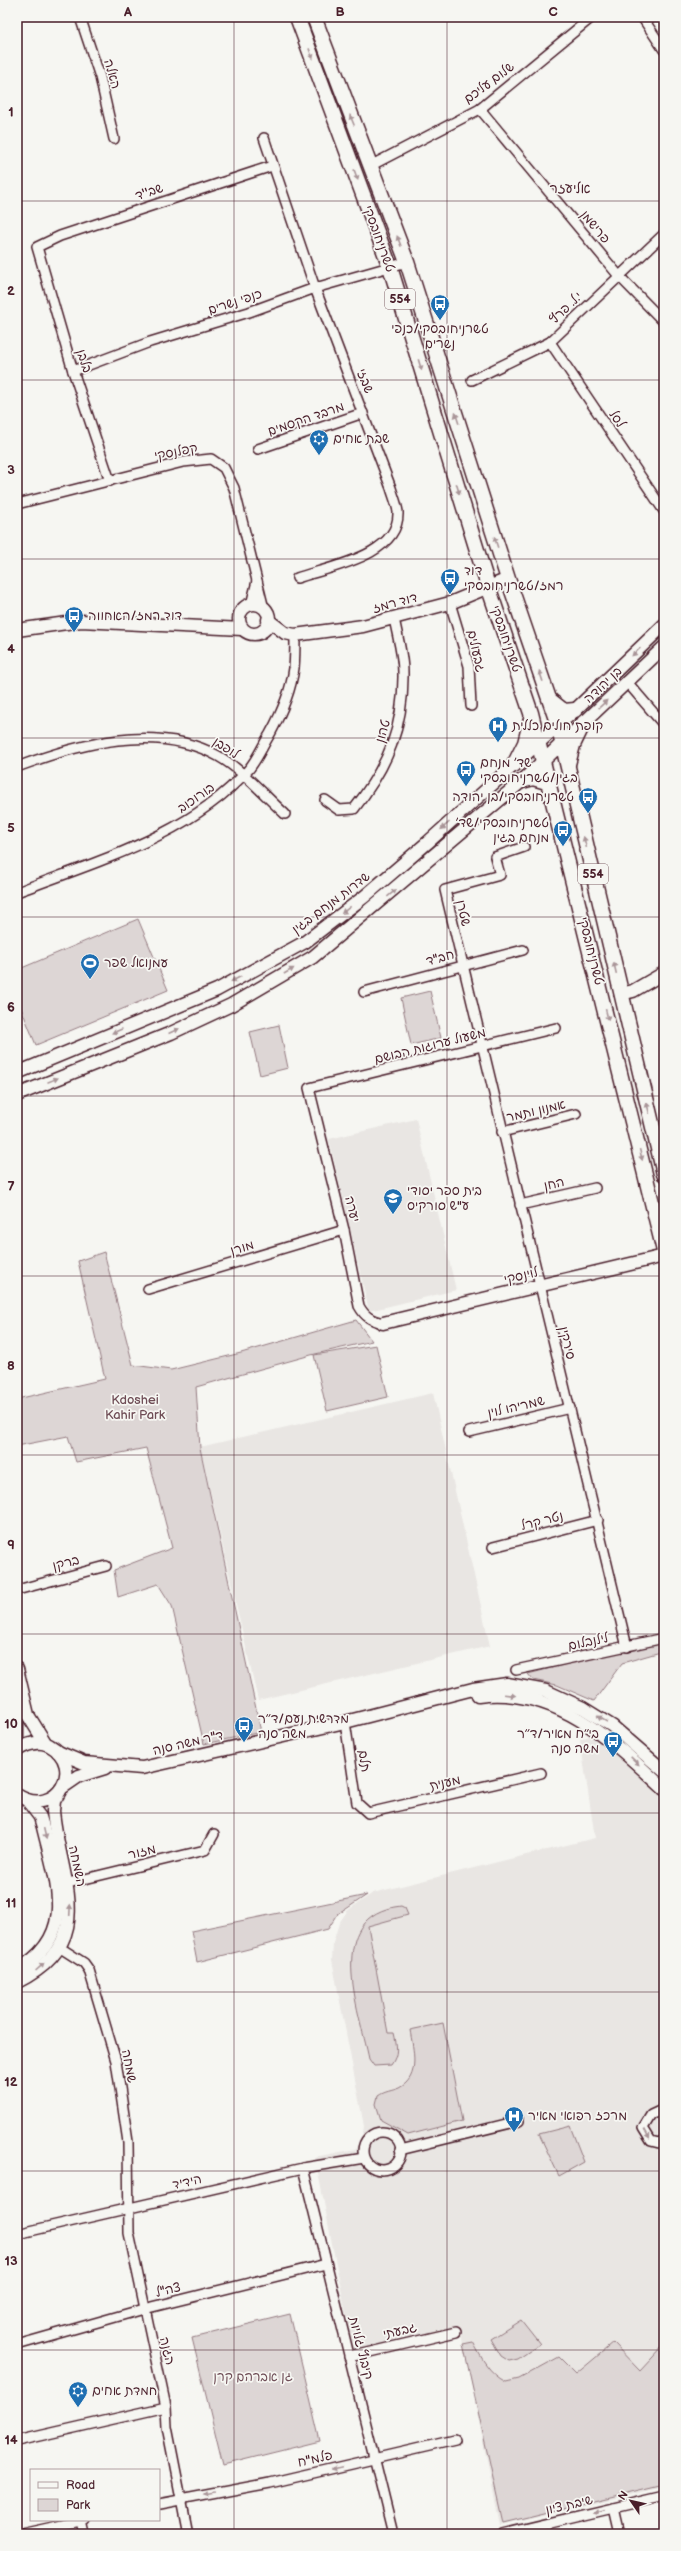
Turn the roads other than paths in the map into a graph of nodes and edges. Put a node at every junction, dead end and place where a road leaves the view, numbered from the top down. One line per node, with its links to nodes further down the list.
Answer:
1 (80, 17): 9 (street, האלה)
2 (297, 17): 15 (main road, טשרניחובסקי / 554, one-way to 15)
3 (314, 17): 11 (main road, טשרניחובסקי / 554, one-way to 3)
4 (592, 17): 7 (street, שלום עליכם)
5 (642, 17): 6 (street)
6 (664, 50)
7 (480, 109): 11 (street, שלום עליכם); 16 (street, פרישמן)
8 (264, 138): 10 (street, שבזי)
9 (114, 139)
10 (272, 166): 13 (street, שב''ד); 17 (street, שבזי)
11 (370, 166): 14 (main road, טשרניחובסקי / 554, one-way to 11)
12 (664, 234): 16 (street, י.ל. פרץ)
13 (37, 247): 20 (street, בלבן)
14 (407, 262): 15 (street, כנפי נשרים); 28 (main road, טשרניחובסקי / 554, one-way to 14)
15 (390, 267): 17 (street, כנפי נשרים); 30 (main road, טשרניחובסקי / 554, one-way to 30)
16 (619, 276): 18 (street, פרישמן); 19 (street, י.ל. פרץ)
17 (315, 288): 20 (street, כנפי נשרים); 22 (street, שבזי)
18 (664, 322)
19 (550, 342): 21 (street, י.ל. פרץ); 26 (street, לסל)
20 (73, 371): 24 (street, בלבן)
21 (472, 380)
22 (363, 413): 23 (street, מרבד הקסמים); 27 (street, שבזי)
23 (258, 449)
24 (110, 481): 25 (street, קפלנסקי); 29 (street, קפלנסקי)
25 (17, 504)
26 (664, 511)
27 (297, 578)
28 (508, 579): 30 (street, דוד רמז); 44 (main road, טשרניחובסקי / 554, one-way to 28)
29 (257, 580): 32 (street, קפלנסקי); 33 (street, קפלנסקי)
30 (488, 586): 31 (street, דוד רמז); 47 (main road, טשרניחובסקי / 554)
31 (450, 603): 35 (street, דוד רמז); 45 (street, גבעולים)
32 (251, 605): 33 (street); 34 (street)
33 (266, 614): 40 (street); 41 (street)
34 (239, 615): 37 (street); 38 (street)
35 (394, 618): 41 (street, דוד רמז); 60 (street, טהון)
36 (664, 625): 46 (street, בן יהודה, one-way to 46)
37 (212, 627): 38 (street); 39 (street)
38 (242, 629): 40 (street)
39 (17, 630)
40 (262, 632): 41 (street, דוד רמז)
41 (290, 634): 57 (street, בורוכוב)
42 (664, 647): 43 (street, בן יהודה)
43 (627, 682): 48 (street, בן יהודה, one-way to 43); 50 (street)
44 (550, 699): 46 (main road); 49 (main road, טשרניחובסקי / 554)
45 (471, 706)
46 (575, 710): 49 (street, בן יהודה)
47 (531, 713): 51 (main road, טשרניחובסקי / 554); 54 (main road)
48 (584, 722): 52 (street, בן יהודה); 56 (main road)
49 (558, 725): 51 (street, שדרות מנחם בגין); 52 (main road, טשרניחובסקי / 554)
50 (664, 725)
51 (539, 743): 53 (main road, טשרניחובסקי / 554); 54 (street, שדרות מנחם בגין)
52 (561, 743): 53 (street, בן יהודה); 56 (main road, טשרניחובסקי / 554)
53 (544, 760): 58 (street); 59 (main road, טשרניחובסקי / 554)
54 (514, 765): 71 (street, שדרות מנחם בגין, one-way to 71)
55 (17, 767): 57 (street, לופבן)
56 (567, 768): 68 (main road, טשרניחובסקי / 554, one-way to 56)
57 (243, 775): 61 (street, לופבן); 63 (street, בורוכוב)
58 (522, 781): 59 (main road); 73 (street, one-way to 58)
59 (550, 783): 80 (main road, טשרניחובסקי / 554, one-way to 80)
60 (325, 800)
61 (285, 814)
62 (524, 847): 65 (street, שטרן)
63 (17, 892)
64 (523, 950): 65 (street, חב"ד)
65 (462, 966): 67 (street, חב"ד); 70 (street, שטרן)
66 (664, 973): 68 (street)
67 (364, 992)
68 (621, 994): 76 (main road, טשרניחובסקי / 554, one-way to 68)
69 (556, 1028): 70 (street, משעול ערוגות הבושם)
70 (480, 1047): 72 (street, משעול ערוגות הבושם); 75 (street, סירקין)
71 (17, 1073)
72 (309, 1088): 79 (street, יערה)
73 (17, 1095)
74 (576, 1114): 75 (street, אמנון ותמר)
75 (502, 1132): 78 (street, סירקין)
76 (664, 1174)
77 (595, 1188): 78 (street, החן)
78 (520, 1205): 82 (street, סירקין)
79 (344, 1230): 83 (street, מורן); 84 (street, יערה)
80 (664, 1251)
81 (664, 1256): 82 (street, לוינסקי)
82 (540, 1286): 84 (street, לוינסקי); 85 (street, סירקין)
83 (148, 1289)
84 (383, 1323)
85 (570, 1408): 86 (street, שמריהו לוין); 87 (street, סירקין)
86 (469, 1432)
87 (598, 1520): 88 (street, נטר קרל); 94 (street, סירקין)
88 (493, 1547)
89 (106, 1566): 91 (street, ברקן)
90 (17, 1584): 91 (street, ברקן)
91 (32, 1584): 92 (street, ברקן)
92 (17, 1590)
93 (664, 1638): 94 (street, לילנבלום)
94 (627, 1647): 96 (street, לילנבלום)
95 (17, 1669): 101 (street)
96 (516, 1670)
97 (430, 1702): 99 (street, ד"ר משה סנה); 105 (street, ד"ר משה סנה, one-way to 97); 108 (street, ד"ר משה סנה, one-way to 108)
98 (17, 1722): 100 (street)
99 (345, 1722): 104 (street, ד"ר משה סנה); 110 (street, תלם)
100 (17, 1744)
101 (46, 1744): 102 (street); 103 (street, ד"ר משה סנה)
102 (17, 1750)
103 (58, 1752): 104 (street, ד"ר משה סנה); 107 (street, השמחה)
104 (116, 1767): 107 (street, ד"ר משה סנה)
105 (664, 1771)
106 (541, 1774): 110 (street, מענית)
107 (61, 1789): 109 (street, ד"ר משה סנה); 112 (street, השמחה)
108 (664, 1789)
109 (22, 1798): 113 (street, השמחה, one-way to 113)
110 (357, 1803)
111 (214, 1834): 112 (street, מזור)
112 (68, 1883): 113 (street, השמחה, one-way to 112)
113 (54, 1944): 114 (street); 115 (street, one-way to 113); 122 (street, שמחה)
114 (17, 1970)
115 (17, 1982)
116 (664, 2109): 118 (street, one-way to 118)
117 (519, 2121): 119 (street)
118 (664, 2140)
119 (400, 2150): 120 (street); 120 (street)
120 (364, 2158): 121 (street, הידיד)
121 (303, 2168): 122 (street, הידיד); 124 (street, קיבוץ גלויות)
122 (129, 2209): 123 (street, הידיד); 125 (street, הגנה)
123 (17, 2234)
124 (326, 2264): 125 (street, צה"ל); 128 (street, קיבוץ גלויות)
125 (144, 2309): 127 (street, צה"ל); 129 (street, הגנה)
126 (456, 2332): 128 (street, גבעתי)
127 (17, 2345)
128 (349, 2356): 132 (street, קיבוץ גלויות)
129 (166, 2408): 131 (street); 134 (street, הגנה)
130 (455, 2440): 132 (street, פלמ"ח)
131 (17, 2441)
132 (375, 2459): 134 (street, פלמ"ח, one-way to 134); 142 (street, קיבוץ גלויות)
133 (664, 2496): 136 (street, שיבת ציון)
134 (181, 2499): 135 (street, פלמ"ח); 141 (street)
135 (160, 2504)
136 (614, 2508): 143 (street, שיבת ציון, one-way to 143); 144 (street)
137 (79, 2521): 139 (street)
138 (83, 2521): 140 (street)
139 (21, 2534)
140 (84, 2534)
141 (188, 2534)
142 (393, 2534)
143 (503, 2534)
144 (619, 2534)

